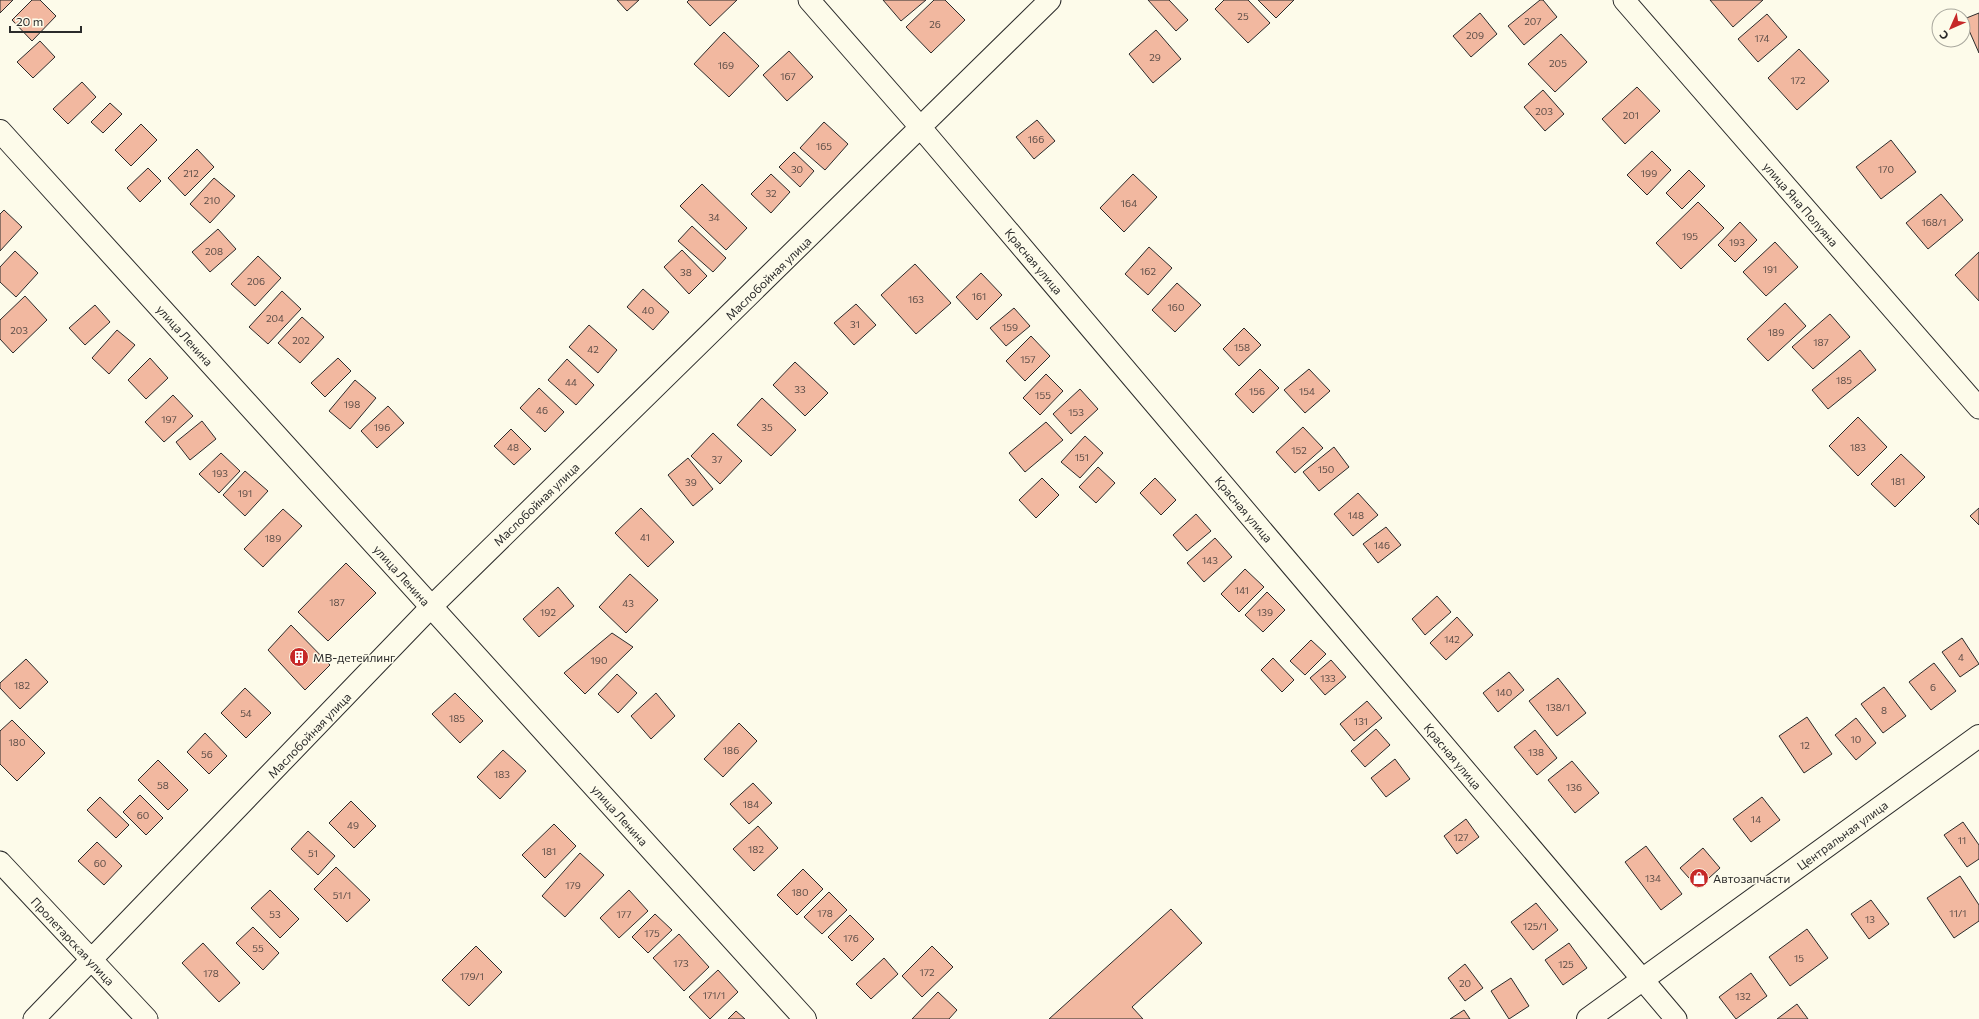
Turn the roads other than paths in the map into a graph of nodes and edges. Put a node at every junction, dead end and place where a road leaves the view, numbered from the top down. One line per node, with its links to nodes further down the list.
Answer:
1 (809, 0): 4 (street, Красная улица)
2 (1050, 0): 4 (street, Маслобойная улица)
3 (1624, 0): 6 (street, улица Яна Полуяна)
4 (921, 128): 7 (street, Маслобойная улица); 11 (street, Красная улица)
5 (0, 131): 7 (street, улица Ленина)
6 (1979, 408)
7 (431, 607): 10 (street, Маслобойная улица); 14 (street, улица Ленина)
8 (1979, 736): 11 (street, Центральная улица)
9 (0, 862): 10 (street, Пролетарская улица)
10 (92, 961): 12 (street, Маслобойная улица); 13 (street, Пролетарская улица)
11 (1642, 979): 15 (street, Центральная улица); 16 (street, Красная улица)
12 (34, 1019)
13 (147, 1019)
14 (805, 1019)
15 (1588, 1019)
16 (1676, 1019)

